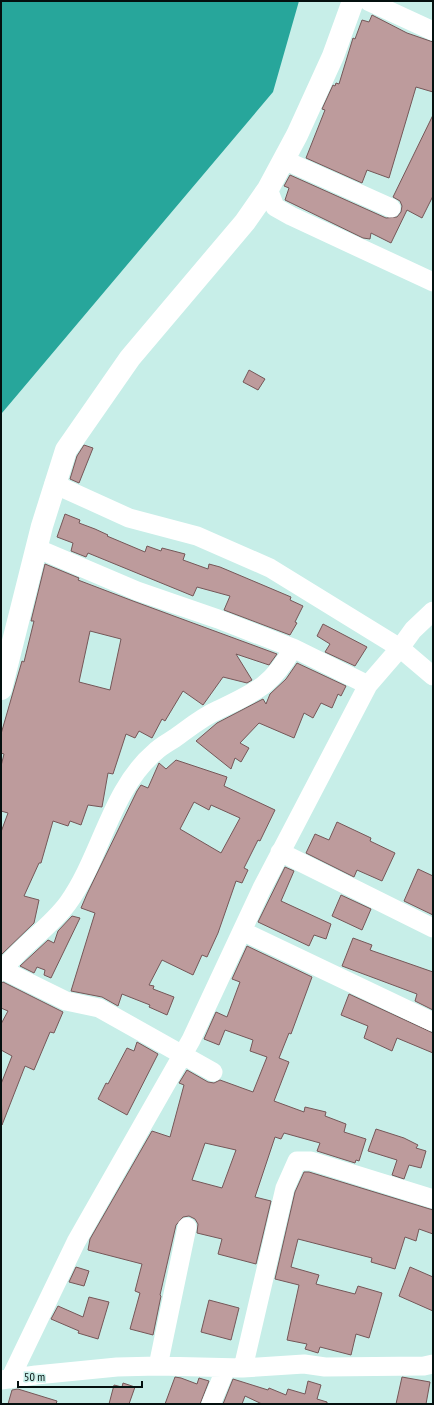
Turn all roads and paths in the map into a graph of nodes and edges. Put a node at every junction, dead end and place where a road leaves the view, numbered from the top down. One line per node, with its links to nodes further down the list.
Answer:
1 (353, 1): 4 (main road)
2 (368, 1): 3 (street)
3 (433, 30)
4 (284, 160): 5 (main road); 6 (street)
5 (268, 189): 7 (street); 8 (main road)
6 (391, 208)
7 (433, 282)
8 (54, 484): 9 (main road); 12 (street)
9 (36, 548): 11 (street); 15 (main road)
10 (433, 611): 12 (street)
11 (293, 648): 14 (street); 19 (street)
12 (400, 648): 13 (street); 14 (street)
13 (433, 676)
14 (368, 685): 16 (street)
15 (1, 688)
16 (280, 852): 17 (street); 18 (street)
17 (433, 928)
18 (242, 931): 20 (street); 21 (street)
19 (2, 971): 21 (street)
20 (433, 1022)
21 (183, 1054): 22 (street); 28 (street)
22 (213, 1072)
23 (433, 1199): 27 (street)
24 (187, 1227): 26 (street)
25 (433, 1364): 27 (street)
26 (158, 1366): 27 (street); 28 (street)
27 (234, 1368): 29 (street)
28 (6, 1380)
29 (211, 1404)

